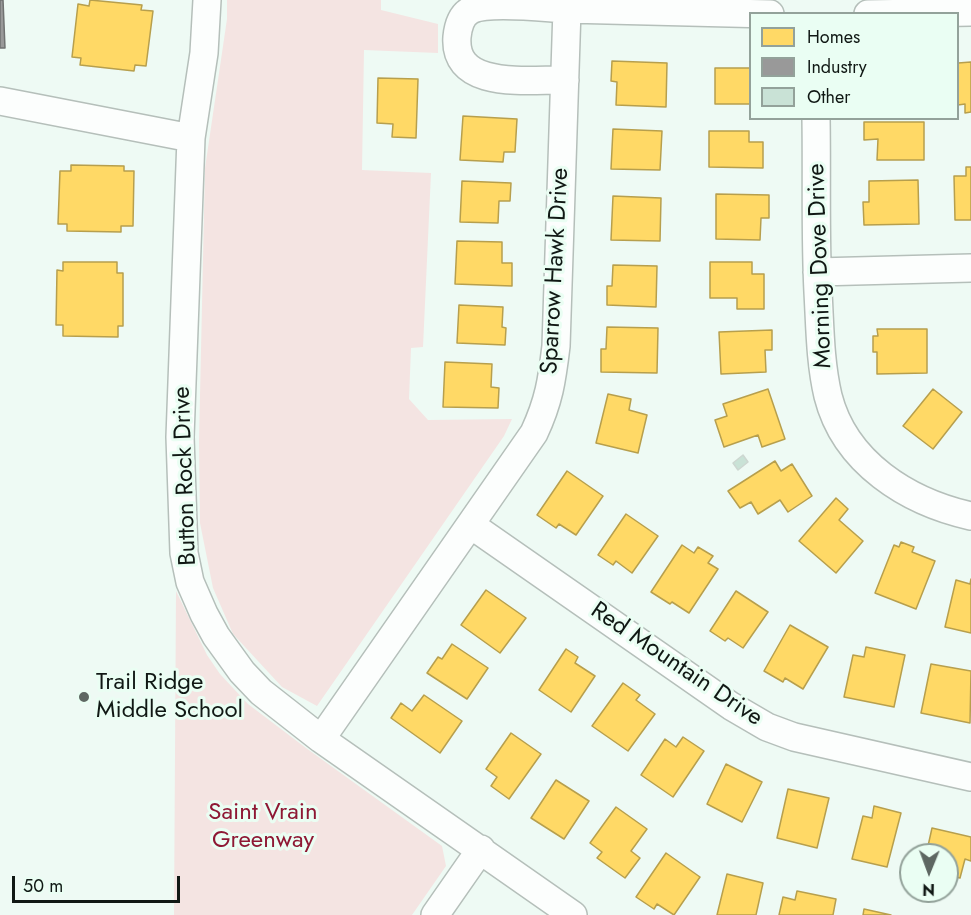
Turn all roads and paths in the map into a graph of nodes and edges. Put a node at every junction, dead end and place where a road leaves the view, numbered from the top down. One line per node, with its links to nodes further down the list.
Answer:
1 (207, 0): 7 (street, Button Rock Drive)
2 (567, 9): 3 (street); 4 (street, Sparrow Hawk Drive); 4 (street)
3 (749, 13)
4 (565, 80): 11 (street, Sparrow Hawk Drive)
5 (0, 101): 7 (street)
6 (816, 120): 9 (street, Morning Dove Drive)
7 (191, 138): 12 (street, Button Rock Drive)
8 (971, 268): 9 (street)
9 (817, 272): 10 (street, Morning Dove Drive)
10 (971, 516)
11 (471, 525): 12 (street, Sparrow Hawk Drive); 13 (street, Red Mountain Drive)
12 (321, 739): 14 (street, Button Rock Drive)
13 (971, 777)
14 (481, 849): 15 (street); 16 (street, Button Rock Drive)
15 (435, 915)
16 (573, 915)

